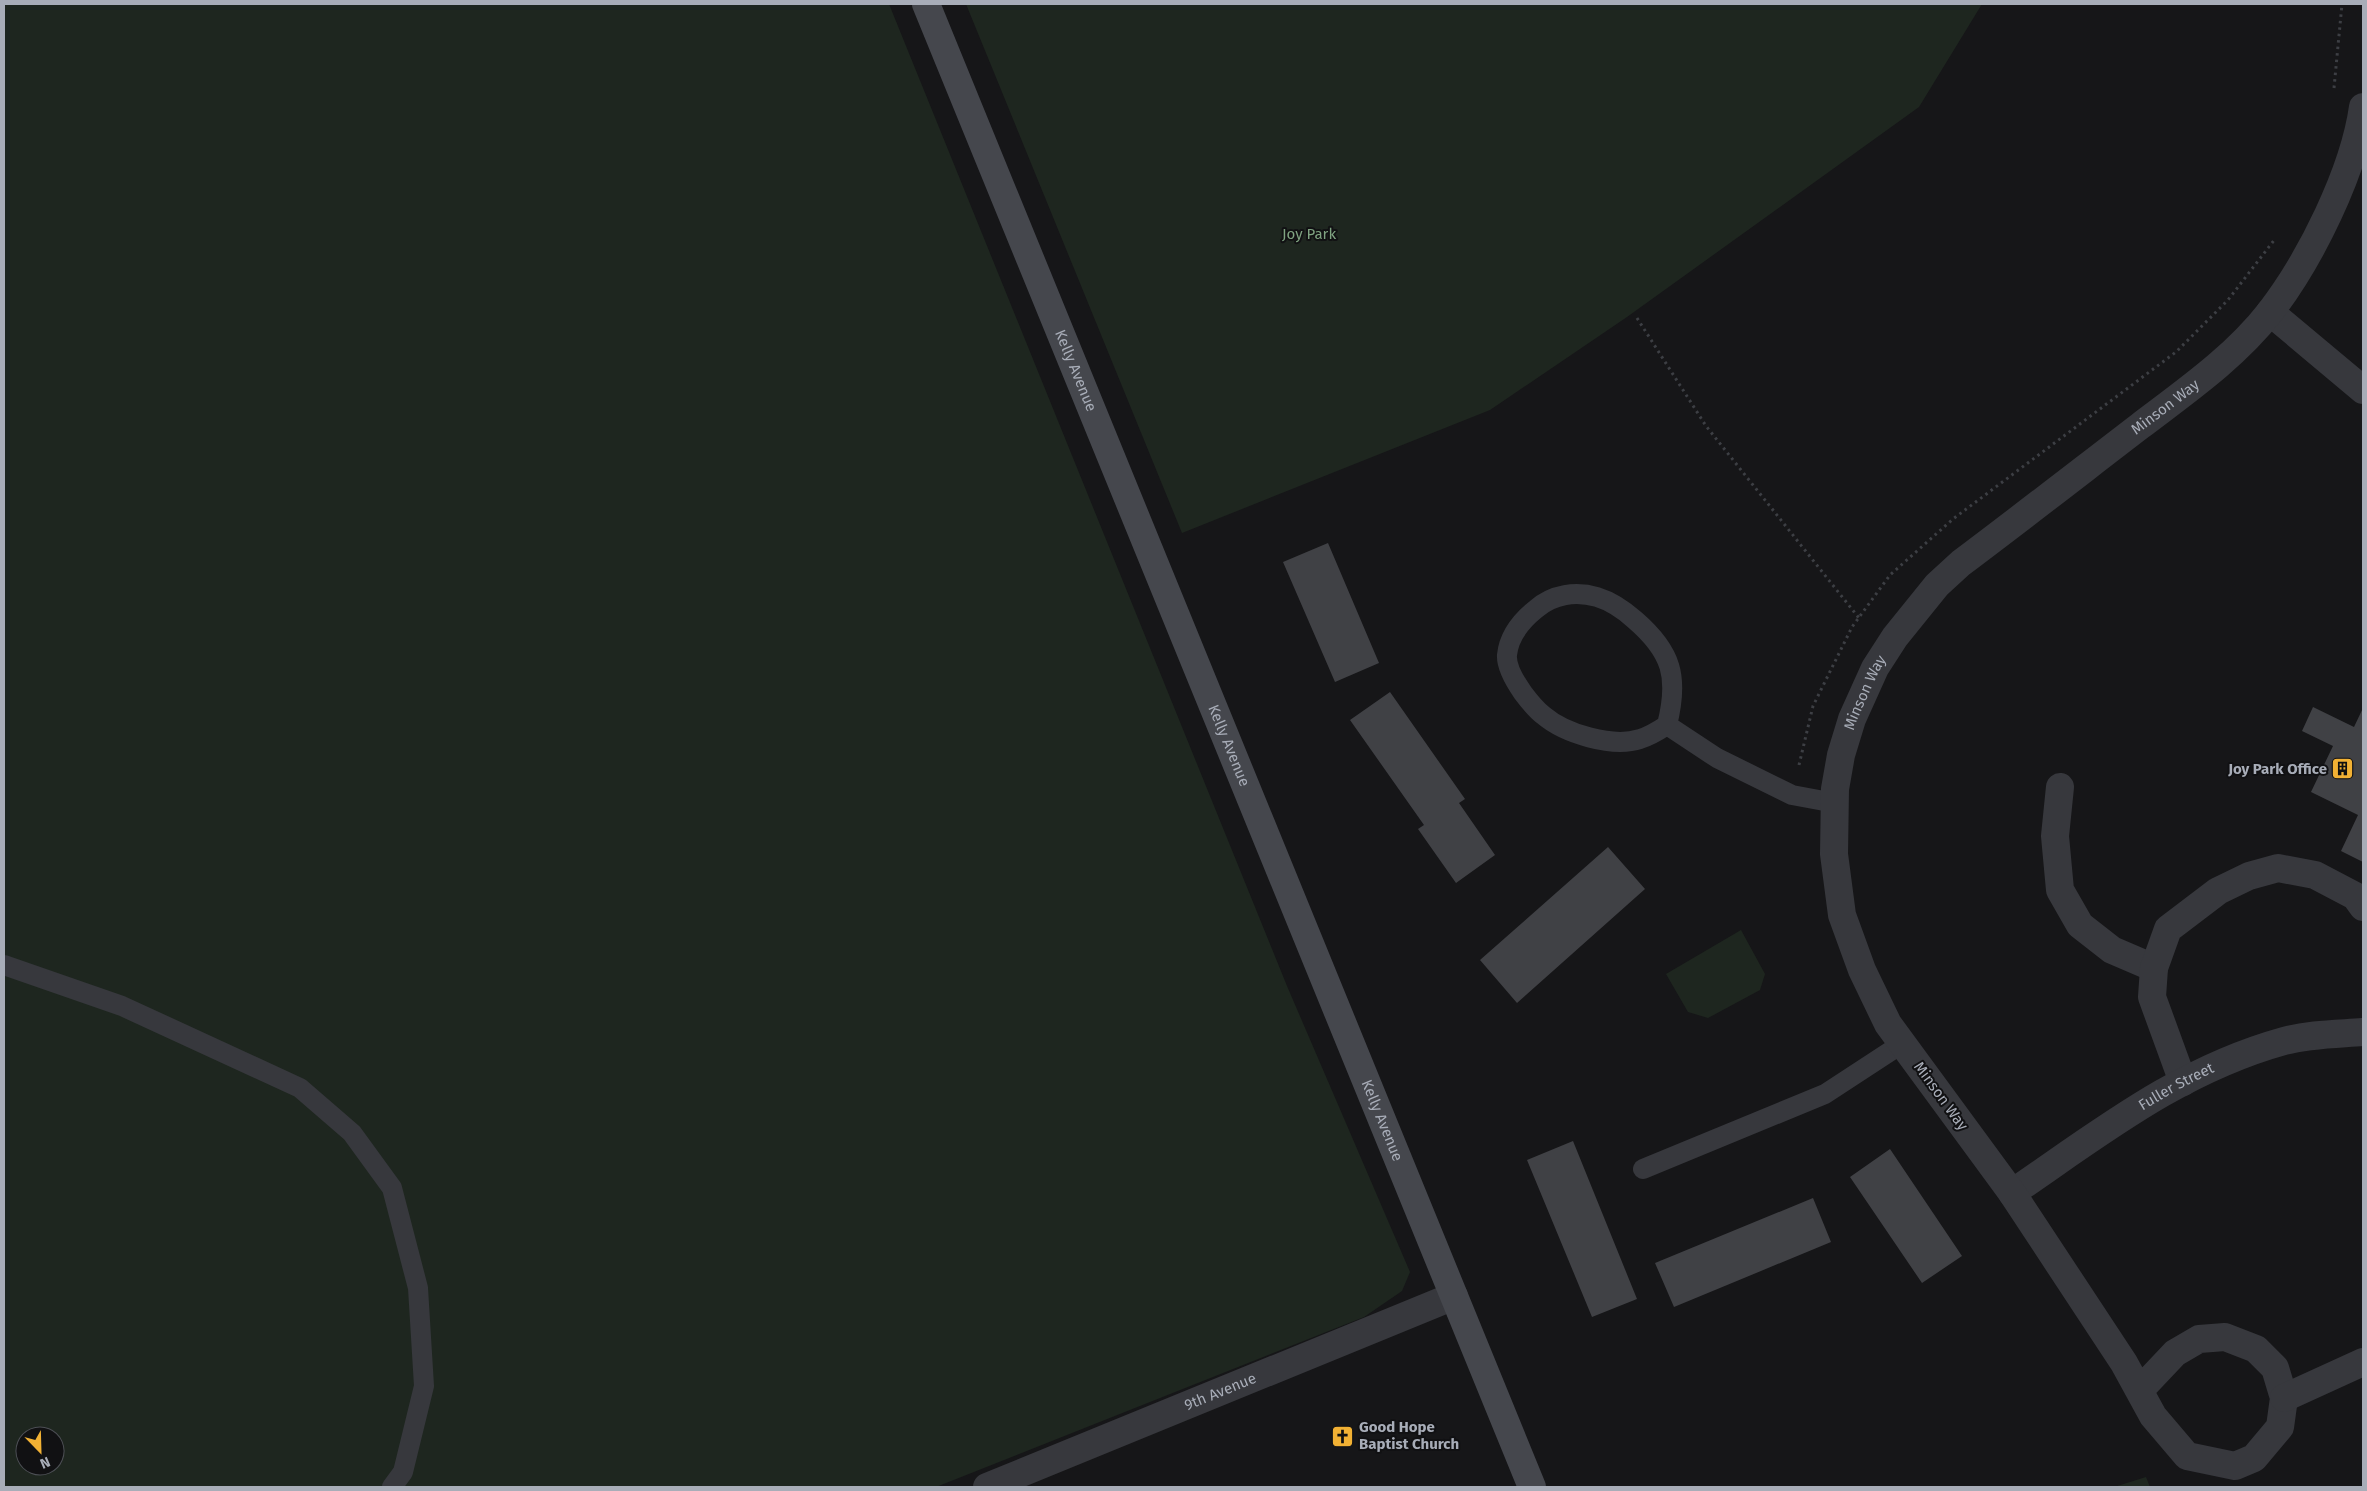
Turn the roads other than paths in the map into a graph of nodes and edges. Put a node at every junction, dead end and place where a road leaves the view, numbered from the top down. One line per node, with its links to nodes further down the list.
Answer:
1 (926, 4): 16 (main road, Kelly Avenue)
2 (2363, 107): 3 (street, Minson Way)
3 (2270, 312): 4 (street); 7 (street, Minson Way)
4 (2363, 390)
5 (1667, 725): 5 (lane); 7 (lane)
6 (2060, 787): 10 (street)
7 (1835, 803): 12 (street, Minson Way)
8 (2363, 907): 10 (street)
9 (4, 965): 20 (lane)
10 (2154, 968): 13 (street)
11 (2363, 1032): 13 (street, Fuller Street)
12 (1902, 1043): 14 (lane); 15 (street, Minson Way)
13 (2182, 1082): 15 (street, Fuller Street)
14 (1643, 1170)
15 (2012, 1193): 18 (street, Minson Way)
16 (1454, 1296): 21 (street, 9th Avenue); 22 (main road, Kelly Avenue)
17 (2363, 1362): 19 (street)
18 (2140, 1390): 19 (street, Minson Way); 19 (street, Minson Way)
19 (2284, 1398)
20 (392, 1487)
21 (987, 1487)
22 (1532, 1487)

